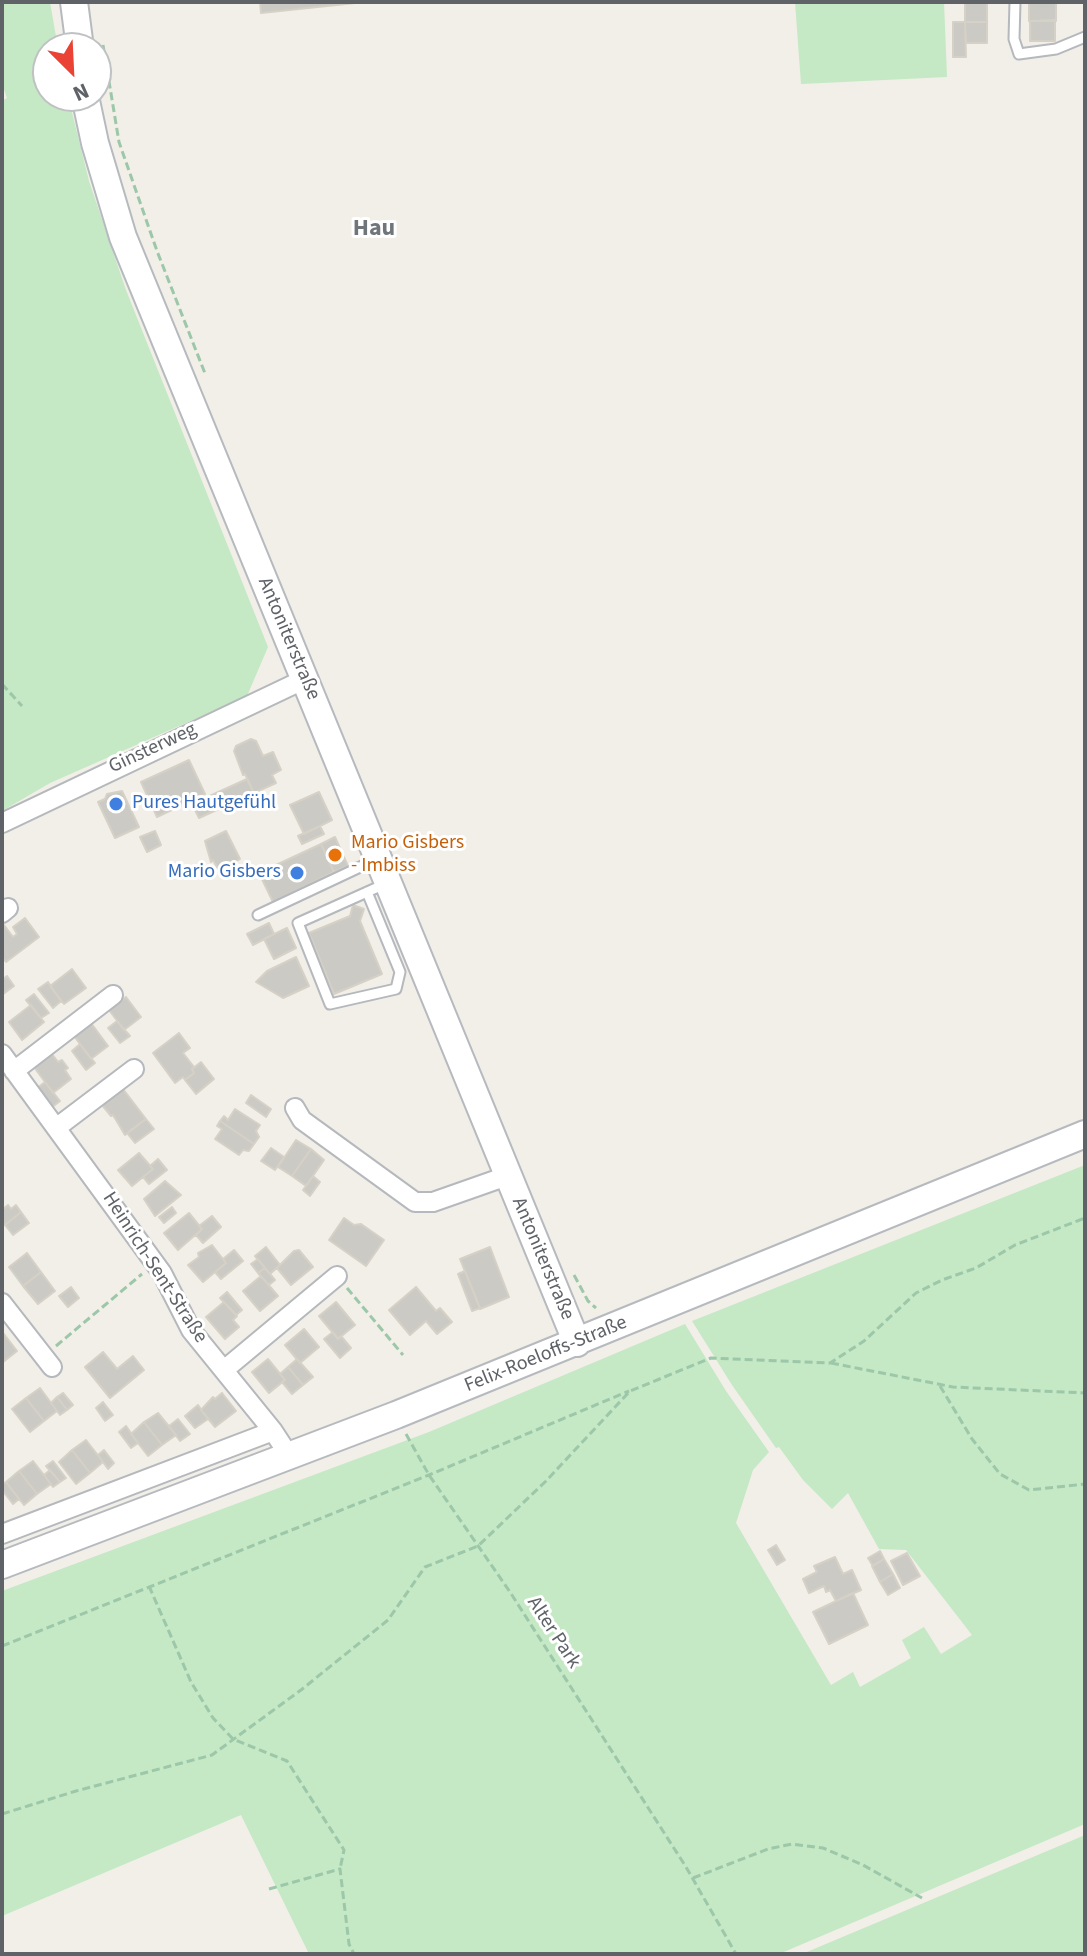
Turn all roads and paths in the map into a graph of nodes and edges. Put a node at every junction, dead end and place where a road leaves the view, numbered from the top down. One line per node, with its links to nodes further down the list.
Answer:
1 (74, 2): 3 (street)
2 (1015, 2): 4 (lane)
3 (78, 32)
4 (1085, 37)
5 (88, 112): 6 (street, Antoniterstraße)
6 (305, 679): 9 (street, Ginsterweg); 10 (street, Antoniterstraße)
7 (2, 684): 8 (path)
8 (22, 706)
9 (2, 823)
10 (378, 877): 10 (lane); 11 (lane); 19 (street, Antoniterstraße)
11 (258, 915)
12 (113, 995): 15 (street)
13 (2, 1054): 15 (street, Heinrich-Sent-Straße)
14 (134, 1069): 17 (street)
15 (14, 1071): 17 (street, Heinrich-Sent-Straße)
16 (295, 1108): 19 (street, Antoniterstraße)
17 (56, 1128): 21 (street, Heinrich-Sent-Straße)
18 (1085, 1134): 24 (street, Felix-Roeloffs-Straße)
19 (507, 1176): 24 (street, Antoniterstraße)
20 (1085, 1218): 27 (path)
21 (162, 1273): 26 (path); 28 (street, Heinrich-Sent-Straße)
22 (337, 1276): 25 (path); 28 (street)
23 (2, 1303): 26 (street)
24 (577, 1343): 32 (street, Felix-Roeloffs-Straße)
25 (403, 1355)
26 (48, 1362)
27 (830, 1363): 29 (path); 30 (path)
28 (224, 1370): 33 (street, Heinrich-Sent-Straße)
29 (939, 1384): 31 (path); 36 (path)
30 (630, 1391): 35 (path); 38 (path)
31 (1085, 1393)
32 (396, 1415): 34 (street, Felix-Roeloffs-Straße); 35 (path, Alter Park)
33 (273, 1431): 34 (street, Heinrich-Sent-Straße); 37 (street)
34 (290, 1457): 39 (street, Felix-Roeloffs-Straße)
35 (429, 1475): 38 (path, Alter Park); 40 (path)
36 (1085, 1484)
37 (2, 1534)
38 (478, 1546): 42 (path); 45 (path, Alter Park)
39 (2, 1565)
40 (149, 1586): 41 (path); 42 (path)
41 (2, 1646)
42 (233, 1739): 43 (path); 44 (path)
43 (2, 1814)
44 (340, 1869): 46 (path); 48 (path)
45 (693, 1878): 47 (path); 49 (path, Alter Park)
46 (269, 1889)
47 (922, 1898)
48 (354, 1954)
49 (736, 1954)

